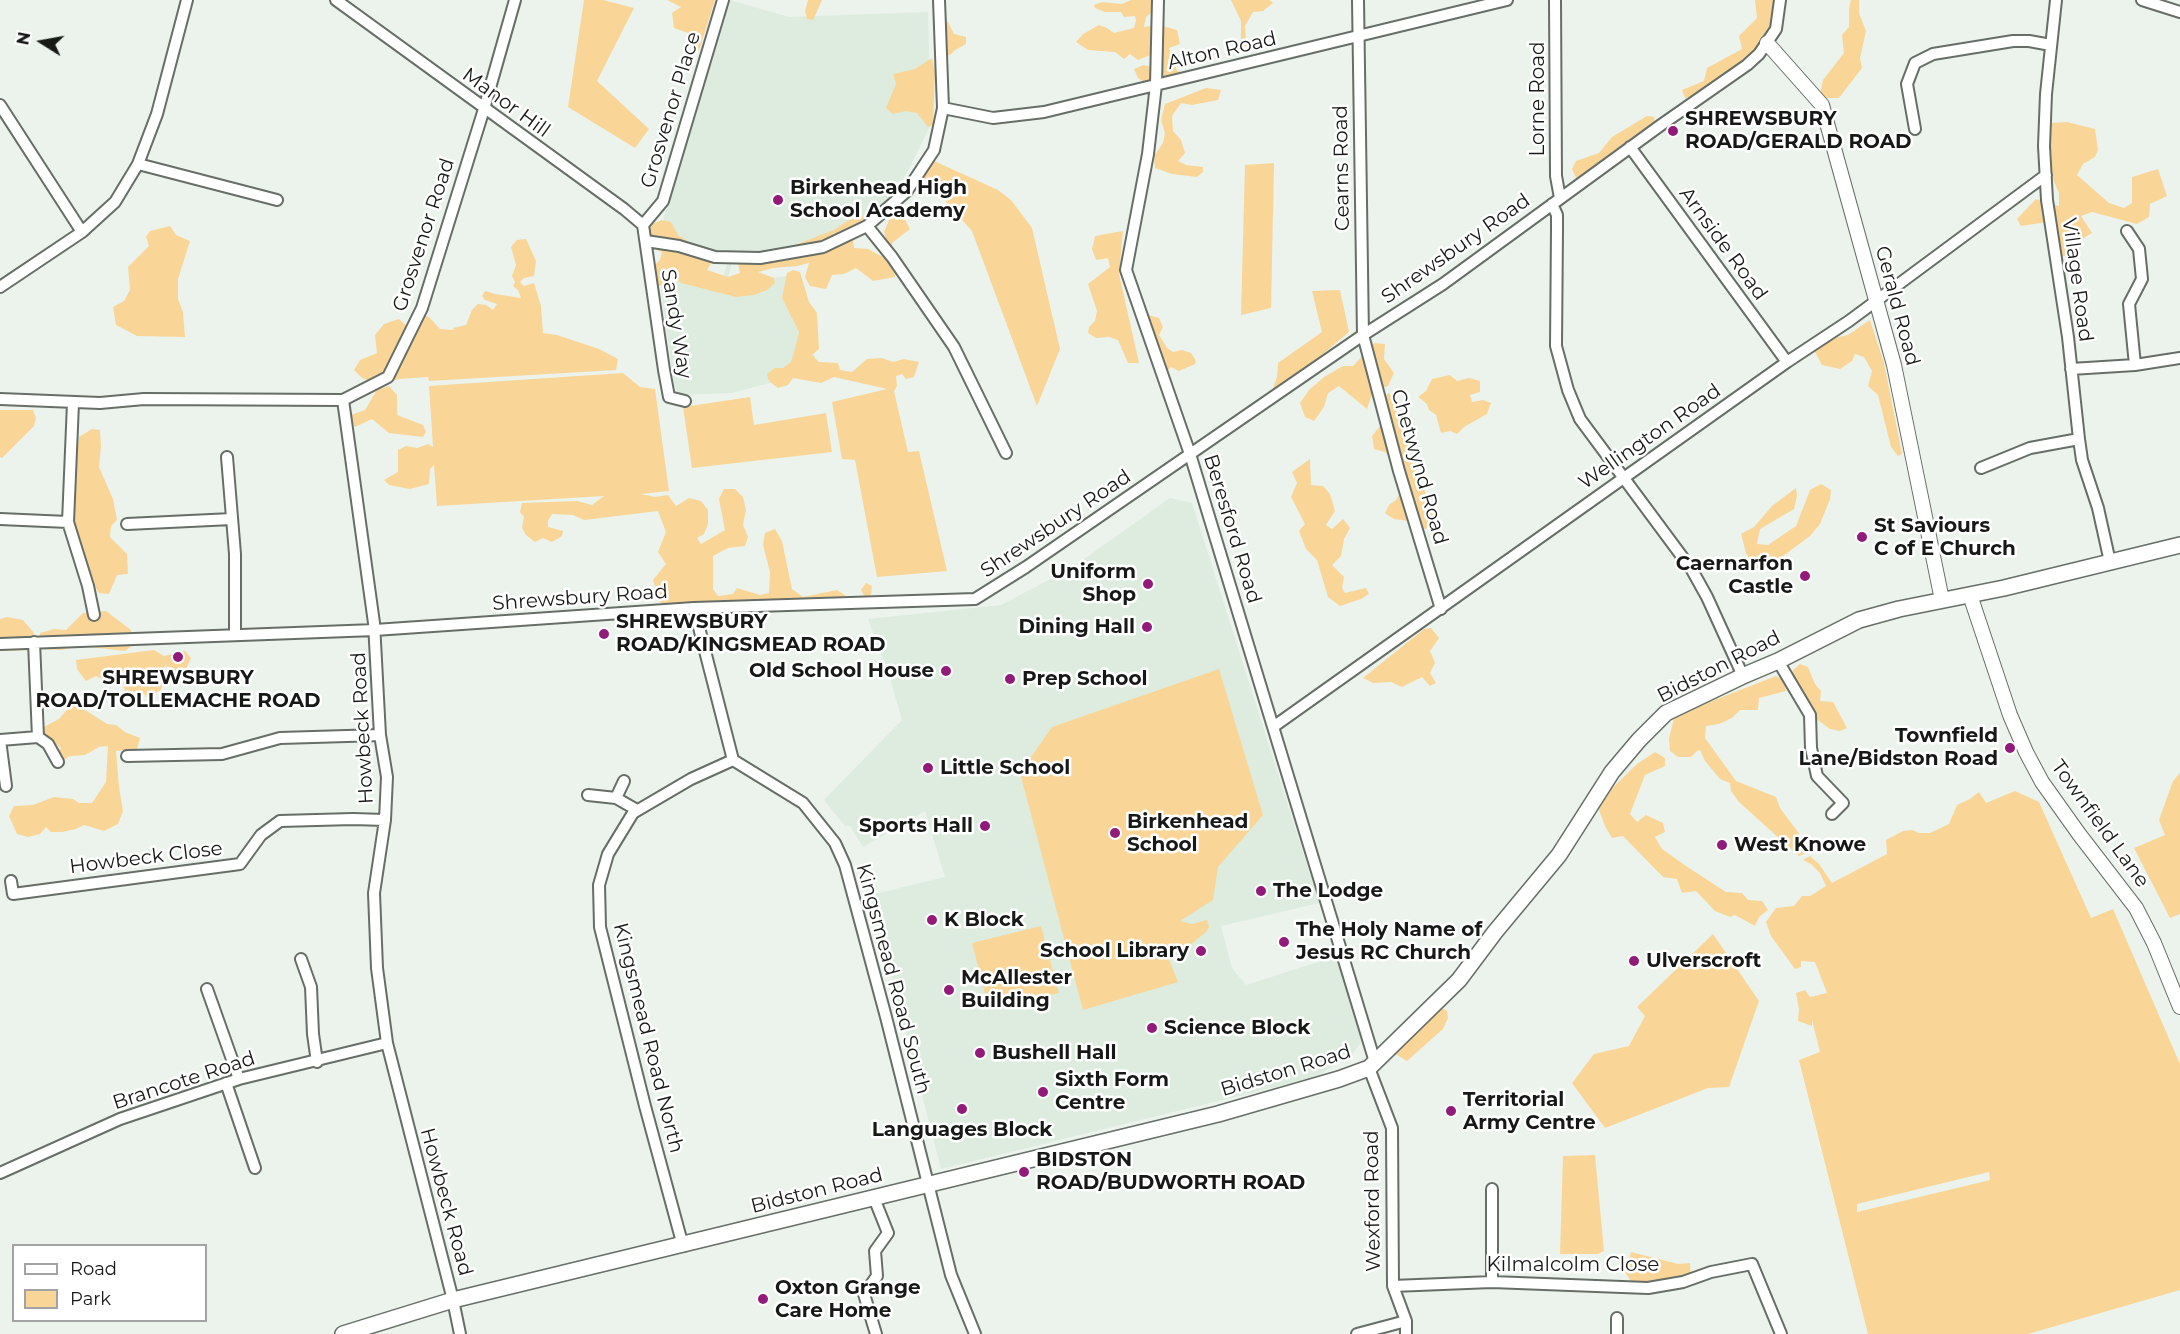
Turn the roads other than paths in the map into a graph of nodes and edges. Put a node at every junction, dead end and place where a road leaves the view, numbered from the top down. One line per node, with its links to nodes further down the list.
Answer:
1 (187, 0): 23 (street)
2 (336, 0): 20 (street, Manor Hill)
3 (515, 0): 20 (street, Grosvenor Road)
4 (723, 0): 27 (street, Grosvenor Place)
5 (939, 0): 19 (street)
6 (1158, 0): 17 (street, Beresford Road)
7 (1358, 0): 14 (street, Cearns Road)
8 (1507, 0): 14 (street, Alton Road)
9 (1555, 0): 26 (street, Lorne Road)
10 (1780, 0): 15 (street, Shrewsbury Road)
11 (2056, 0): 16 (street, Village Road)
12 (2142, 0): 13 (street)
13 (2180, 12)
14 (1357, 37): 17 (street, Alton Road); 34 (street, Cearns Road)
15 (1767, 44): 22 (street, Shrewsbury Road); 33 (street, Gerald Road)
16 (2051, 45): 21 (street); 24 (street, Village Road)
17 (1156, 85): 19 (street, Alton Road); 45 (street, Beresford Road)
18 (0, 105): 30 (street)
19 (943, 108): 28 (street)
20 (484, 109): 27 (street, Manor Hill); 40 (street, Grosvenor Road)
21 (1915, 129)
22 (1630, 147): 26 (street, Shrewsbury Road); 36 (street, Arnside Road)
23 (138, 164): 25 (street); 30 (street)
24 (2046, 175): 33 (street, Wellington Road); 38 (street, Village Road)
25 (277, 201)
26 (1556, 201): 34 (street, Shrewsbury Road); 48 (street, Lorne Road)
27 (643, 225): 31 (street)
28 (867, 226): 31 (street); 44 (street)
29 (2127, 231): 37 (street)
30 (82, 232): 32 (street)
31 (646, 241): 41 (street, Sandy Way)
32 (0, 287)
33 (1876, 300): 36 (street, Wellington Road); 56 (street, Gerald Road)
34 (1362, 335): 45 (street, Shrewsbury Road); 58 (street, Chetwynd Road)
35 (2180, 358): 37 (street)
36 (1787, 362): 48 (street, Wellington Road)
37 (2135, 366): 38 (street)
38 (2071, 369): 43 (street, Village Road)
39 (0, 399): 42 (street, Grosvenor Road)
40 (343, 400): 42 (street, Grosvenor Road); 60 (street, Howbeck Road)
41 (685, 401)
42 (73, 403): 51 (street)
43 (2079, 439): 47 (street); 54 (street, Village Road)
44 (1006, 453)
45 (1190, 454): 57 (street, Shrewsbury Road); 66 (street, Beresford Road)
46 (227, 457): 50 (street)
47 (1981, 468)
48 (1623, 479): 58 (street, Wellington Road); 65 (street, Lorne Road)
49 (0, 519): 51 (street)
50 (232, 519): 52 (street); 61 (street)
51 (68, 522): 59 (street)
52 (127, 524)
53 (2180, 545): 54 (main road, Bidston Road)
54 (2110, 562): 55 (main road, Bidston Road)
55 (1970, 594): 56 (main road, Bidston Road); 82 (street, Townfield Lane)
56 (1942, 600): 64 (main road, Bidston Road)
57 (694, 608): 60 (street, Shrewsbury Road); 70 (street)
58 (1441, 609): 66 (street, Wellington Road)
59 (94, 615)
60 (375, 630): 61 (street, Shrewsbury Road); 67 (street, Howbeck Road)
61 (236, 634): 62 (street, Shrewsbury Road)
62 (34, 642): 63 (street, Shrewsbury Road); 68 (street)
63 (0, 644)
64 (1778, 661): 65 (main road, Bidston Road); 77 (street)
65 (1743, 676): 85 (main road, Bidston Road)
66 (1273, 728): 85 (street, Beresford Road)
67 (380, 735): 69 (street); 78 (street, Howbeck Road)
68 (38, 737): 71 (street); 73 (street)
69 (127, 756)
70 (733, 760): 76 (street, Kingsmead Road North); 90 (street, Kingsmead Road South)
71 (58, 762)
72 (624, 781): 75 (street)
73 (6, 786)
74 (588, 795): 75 (street)
75 (616, 798): 76 (street)
76 (637, 810): 93 (street, Kingsmead Road North)
77 (1832, 814)
78 (385, 820): 79 (street, Howbeck Close); 83 (street, Howbeck Road)
79 (11, 881)
80 (302, 959): 84 (street)
81 (207, 989): 86 (street)
82 (2180, 1007)
83 (387, 1043): 84 (street, Brancote Road); 96 (street, Howbeck Road)
84 (317, 1062): 86 (street, Brancote Road)
85 (1372, 1065): 90 (main road, Bidston Road); 95 (street, Wexford Road)
86 (238, 1079): 87 (street, Brancote Road)
87 (226, 1083): 88 (street); 89 (street, Brancote Road)
88 (255, 1168)
89 (0, 1173)
90 (928, 1185): 92 (main road, Bidston Road); 102 (street, Kingsmead Road South)
91 (1492, 1189): 94 (street)
92 (874, 1198): 93 (main road, Bidston Road); 101 (street)
93 (683, 1246): 96 (main road, Bidston Road)
94 (1492, 1282): 95 (street, Kilmalcolm Close); 106 (street, Kilmalcolm Close)
95 (1393, 1286): 98 (street, Wexford Road)
96 (453, 1300): 99 (main road, Bidston Road); 100 (street, Howbeck Road)
97 (1617, 1318): 105 (street)
98 (1406, 1322): 103 (street); 104 (street, Wexford Road)
99 (343, 1334)
100 (460, 1334)
101 (876, 1334)
102 (975, 1334)
103 (1357, 1334)
104 (1406, 1334)
105 (1617, 1334)
106 (1781, 1334)

